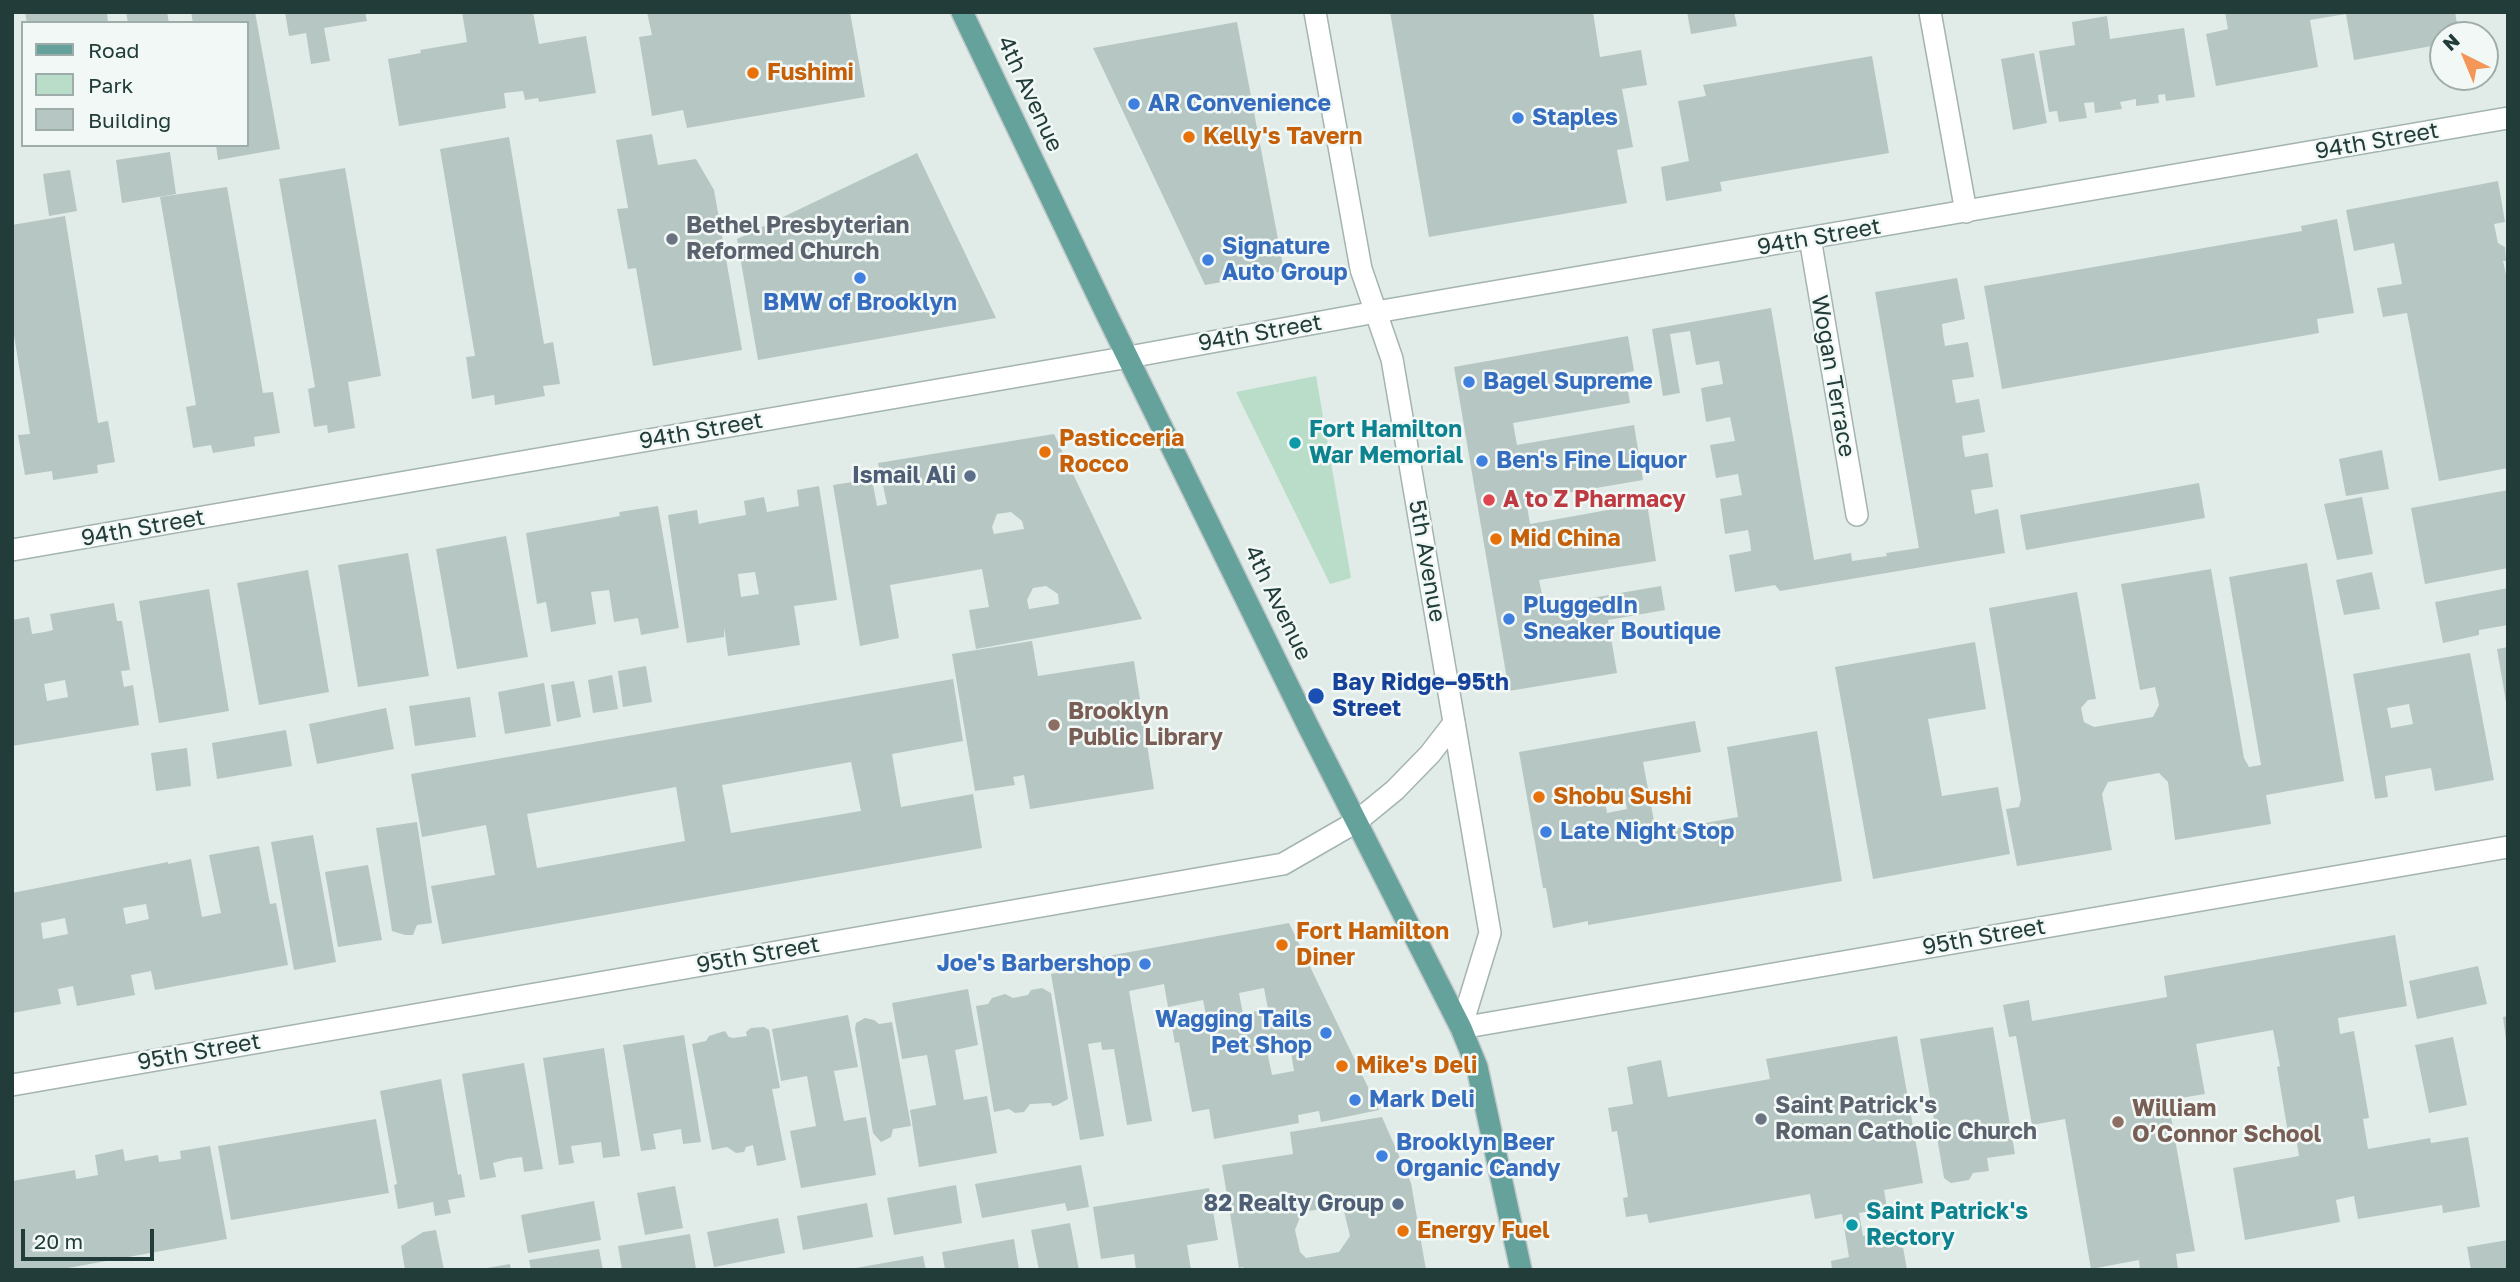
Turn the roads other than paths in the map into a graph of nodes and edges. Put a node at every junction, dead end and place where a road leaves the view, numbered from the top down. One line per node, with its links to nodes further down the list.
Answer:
1 (962, 12): 8 (main road, 4th Avenue)
2 (1315, 12): 7 (street, 5th Avenue)
3 (1930, 12): 5 (street)
4 (2508, 118): 5 (street, 94th Street)
5 (1966, 212): 6 (street, 94th Street)
6 (1810, 238): 7 (street, 94th Street); 9 (street, Wogan Terrace)
7 (1376, 312): 8 (street, 94th Street); 11 (street, 5th Avenue)
8 (1129, 357): 10 (street, 94th Street); 12 (main road, 4th Avenue)
9 (1857, 515)
10 (12, 550)
11 (1454, 723): 12 (street, 95th Street); 14 (street, 5th Avenue)
12 (1356, 822): 14 (main road, 4th Avenue); 15 (street, 95th Street)
13 (2508, 847): 14 (street, 95th Street)
14 (1461, 1028): 16 (main road, 4th Avenue)
15 (12, 1085)
16 (1521, 1270)

